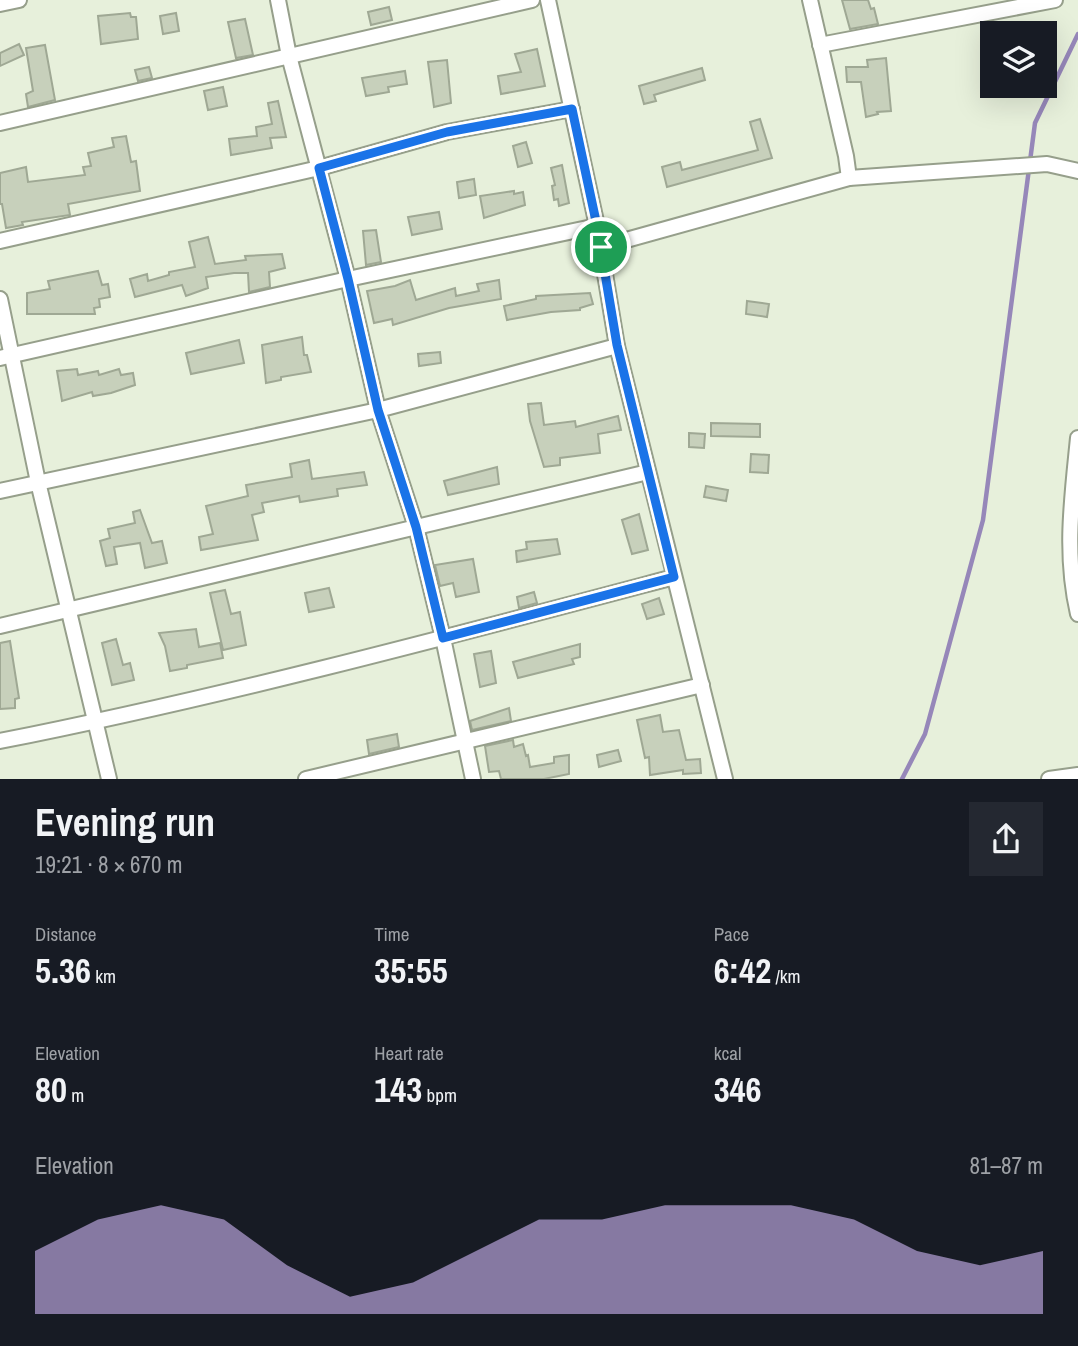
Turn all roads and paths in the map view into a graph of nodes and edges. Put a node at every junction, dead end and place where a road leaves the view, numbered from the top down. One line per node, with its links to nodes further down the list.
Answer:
1 (19, 0): 7 (street)
2 (278, 0): 9 (street)
3 (532, 0): 9 (street)
4 (548, 0): 10 (street)
5 (810, 0): 8 (street)
6 (1055, 0): 8 (street)
7 (0, 4)
8 (820, 45): 14 (street)
9 (289, 56): 11 (street); 12 (street)
10 (572, 109): 12 (street); 15 (street)
11 (0, 123)
12 (319, 168): 16 (street); 18 (street)
13 (1078, 171): 14 (street)
14 (849, 177): 17 (street)
15 (597, 226): 17 (street); 18 (street)
16 (0, 241)
17 (601, 247): 20 (street)
18 (348, 279): 21 (street); 22 (street)
19 (0, 299): 21 (street)
20 (617, 345): 22 (street); 25 (street)
21 (7, 356): 26 (street)
22 (378, 410): 26 (street); 28 (street)
23 (1078, 438): 24 (street)
24 (1077, 466): 31 (street)
25 (648, 472): 28 (street); 29 (street)
26 (38, 482): 27 (street); 30 (street)
27 (0, 491)
28 (416, 527): 30 (street); 33 (street)
29 (674, 577): 33 (street); 34 (street)
30 (70, 611): 32 (street); 35 (street)
31 (1078, 614)
32 (0, 626)
33 (443, 638): 35 (street); 37 (street)
34 (702, 685): 37 (street); 42 (street)
35 (95, 722): 36 (street); 39 (street)
36 (0, 741)
37 (465, 742): 40 (street); 41 (street)
38 (1078, 775): 43 (street)
39 (108, 779)
40 (306, 779)
41 (473, 779)
42 (725, 779)
43 (1049, 779)

